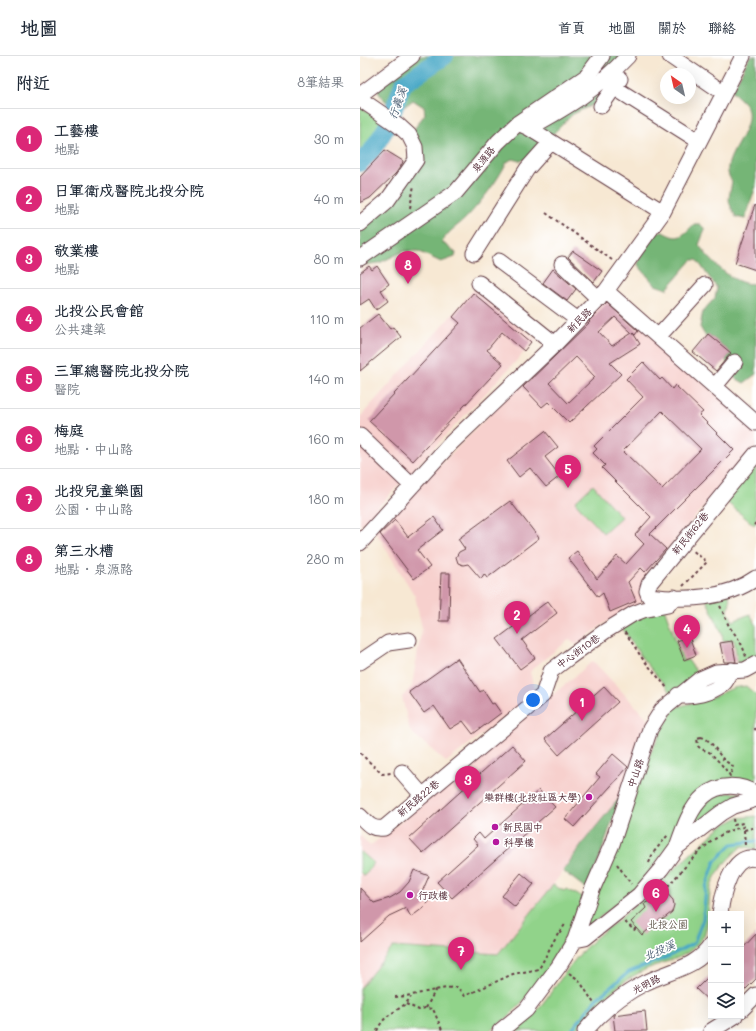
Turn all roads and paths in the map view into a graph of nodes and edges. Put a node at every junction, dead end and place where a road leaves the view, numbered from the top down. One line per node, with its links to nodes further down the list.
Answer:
1 (412, 56): 8 (street)
2 (602, 56): 11 (street, 泉源路)
3 (671, 56): 7 (street)
4 (743, 56): 7 (street, 新民路)
5 (630, 57): 6 (street); 11 (street)
6 (615, 88): 10 (street); 13 (street)
7 (724, 93): 13 (street, 新民路)
8 (360, 95)
9 (360, 98): 18 (street)
10 (601, 106)
11 (523, 126): 12 (street); 20 (street, 泉源路)
12 (551, 142): 16 (street); 19 (street)
13 (699, 142): 16 (street, 新民路)
14 (414, 182): 15 (path)
15 (409, 212)
16 (663, 212): 23 (street, 新民路)
17 (546, 213): 23 (path)
18 (360, 224)
19 (474, 253)
20 (360, 258)
21 (499, 261): 27 (street)
22 (562, 264): 26 (street)
23 (623, 268): 26 (street, 新民路)
24 (479, 284): 29 (street)
25 (705, 284): 28 (street)
26 (602, 295): 27 (street, 新民路); 28 (street)
27 (578, 320): 29 (street, 新民路)
28 (658, 337): 31 (street)
29 (555, 344): 35 (street, 新民路)
30 (735, 362): 31 (street)
31 (715, 386): 32 (street)
32 (756, 423)
33 (360, 436): 35 (street)
34 (756, 454): 36 (street, 新民街62巷)
35 (412, 486): 37 (street, 新民路)
36 (683, 542): 39 (path); 39 (street, 新民街62巷)
37 (360, 543)
38 (756, 578): 39 (street)
39 (674, 597): 41 (street, 中心街10巷)
40 (721, 607): 44 (path)
41 (619, 623): 45 (path); 46 (street, 中心街10巷)
42 (409, 640): 43 (street)
43 (360, 662)
44 (744, 666): 45 (street)
45 (675, 694): 71 (street, 中山路)
46 (512, 720): 51 (street, 新民路22巷)
47 (707, 751): 47 (path)
48 (360, 753): 49 (path)
49 (402, 772): 51 (street)
50 (756, 794): 55 (street)
51 (422, 795): 54 (street, 新民路22巷)
52 (756, 799): 61 (street)
53 (732, 815): 57 (path)
54 (360, 816)
55 (685, 825): 61 (street); 64 (path)
56 (756, 827): 58 (path)
57 (744, 828): 58 (path); 60 (path); 66 (path)
58 (750, 829): 59 (path)
59 (756, 830)
60 (745, 846)
61 (677, 847): 71 (street)
62 (756, 859): 67 (street)
63 (612, 866): 65 (path)
64 (648, 866)
65 (638, 880)
66 (659, 881)
67 (721, 911)
68 (622, 918): 70 (path)
69 (566, 923): 74 (path)
70 (636, 928)
71 (575, 940): 85 (street, 中山路)
72 (710, 947): 86 (street, 光明路)
73 (565, 970): 81 (path)
74 (437, 988): 77 (path); 80 (path)
75 (756, 995): 79 (street)
76 (395, 997): 77 (path)
77 (411, 997): 78 (path)
78 (406, 1004): 80 (path); 83 (path)
79 (744, 1007)
80 (426, 1008): 84 (path)
81 (597, 1009)
82 (730, 1019): 87 (street)
83 (377, 1031)
84 (439, 1031)
85 (500, 1031)
86 (585, 1031)
87 (711, 1031)

